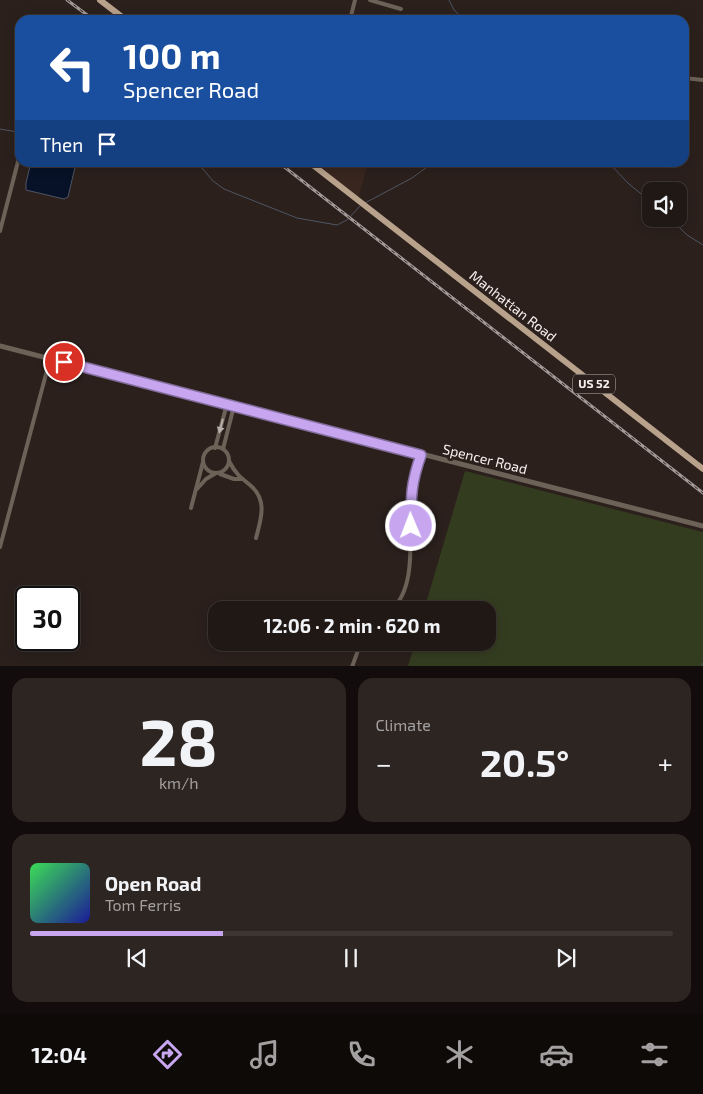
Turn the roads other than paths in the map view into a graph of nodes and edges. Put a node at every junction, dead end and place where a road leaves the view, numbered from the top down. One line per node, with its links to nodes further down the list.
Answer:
1 (100, 0): 5 (main road)
2 (355, 0): 6 (street)
3 (370, 0): 4 (street)
4 (401, 9)
5 (120, 15)
6 (351, 15)
7 (689, 79): 8 (street)
8 (703, 80)
9 (17, 167): 11 (street)
10 (315, 167): 21 (main road, Manhattan Road / US 52)
11 (0, 231)
12 (0, 346): 13 (street, Spencer Road)
13 (50, 359): 14 (street, Spencer Road); 28 (street)
14 (227, 404): 15 (street, Spencer Road); 16 (street, one-way to 16)
15 (234, 406): 17 (street); 18 (street, Spencer Road)
16 (215, 448): 17 (street); 20 (street)
17 (223, 449): 19 (street)
18 (421, 455): 26 (street, Spencer Road); 29 (street)
19 (229, 461): 22 (street); 23 (street)
20 (204, 462): 22 (street); 24 (street)
21 (703, 469)
22 (218, 473): 23 (street); 24 (street)
23 (241, 479): 27 (street)
24 (196, 490): 25 (street)
25 (191, 508)
26 (703, 526)
27 (256, 538)
28 (0, 547)
29 (399, 601)
30 (358, 651): 31 (street)
31 (352, 666)

